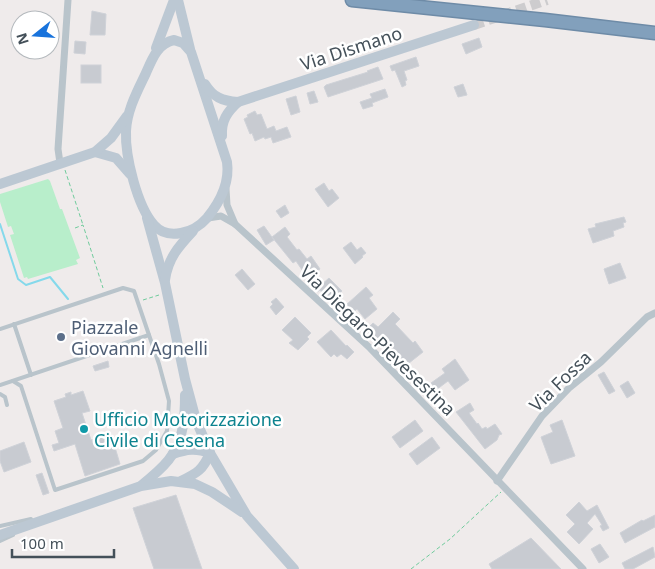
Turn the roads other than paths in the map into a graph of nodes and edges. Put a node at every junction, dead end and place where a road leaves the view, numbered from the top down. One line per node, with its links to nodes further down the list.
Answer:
1 (68, 0): 16 (street)
2 (174, 0): 10 (main road)
3 (178, 0): 9 (main road)
4 (352, 0): 8 (highway)
5 (429, 0): 7 (highway)
6 (474, 25): 12 (main road, Via Dismano)
7 (655, 26)
8 (655, 34)
9 (191, 52): 10 (main road); 11 (main road)
10 (152, 58): 13 (main road)
11 (197, 71): 12 (main road); 14 (main road)
12 (238, 102): 14 (main road)
13 (128, 115): 15 (main road); 17 (main road)
14 (222, 145): 19 (main road)
15 (95, 152): 16 (main road); 17 (main road)
16 (54, 167): 18 (main road)
17 (132, 177): 20 (main road)
18 (0, 184)
19 (226, 186): 21 (main road); 22 (street, Via Diegaro-Pievesestina)
20 (144, 210): 23 (main road); 24 (main road)
21 (207, 218): 22 (street, Via Diegaro-Pievesestina); 23 (main road)
22 (235, 224): 38 (street, Via Diegaro-Pievesestina)
23 (196, 228): 24 (main road)
24 (164, 283): 30 (main road)
25 (655, 313): 38 (street, Via Fossa)
26 (14, 324): 27 (lane); 28 (lane); 29 (lane)
27 (0, 329)
28 (149, 334): 29 (lane); 31 (lane)
29 (32, 375): 31 (lane)
30 (185, 379): 35 (main road); 36 (main road)
31 (13, 381): 32 (lane)
32 (0, 385)
33 (0, 394): 34 (lane)
34 (7, 405)
35 (210, 453): 36 (main road); 37 (main road); 41 (main road)
36 (173, 454): 39 (main road)
37 (180, 481): 39 (main road); 41 (main road)
38 (497, 481): 46 (street, Via Diegaro-Pievesestina)
39 (141, 486): 40 (main road)
40 (58, 514): 42 (lane); 43 (main road); 44 (lane)
41 (247, 516): 45 (main road)
42 (0, 526)
43 (0, 535)
44 (0, 541)
45 (294, 569)
46 (583, 569)

